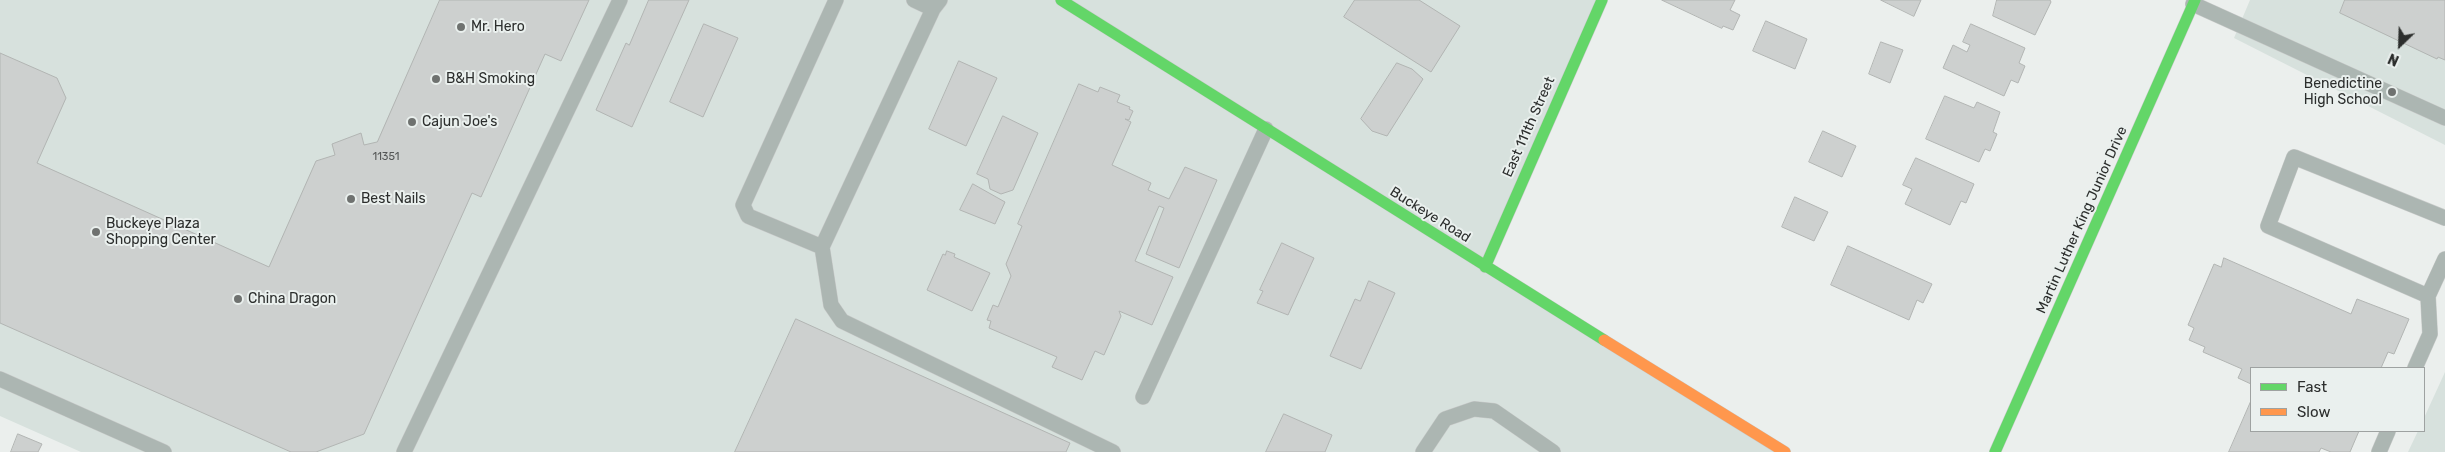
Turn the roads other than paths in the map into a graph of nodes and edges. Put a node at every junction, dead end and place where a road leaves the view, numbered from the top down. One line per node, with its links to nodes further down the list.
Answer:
1 (620, 0): 20 (lane)
2 (836, 0): 11 (lane)
3 (914, 0): 7 (lane)
4 (1060, 0): 9 (street, Buckeye Road)
5 (1602, 0): 13 (street, East 111th Street)
6 (2194, 2): 8 (lane); 25 (street, Martin Luther King Junior Drive)
7 (936, 5): 11 (lane)
8 (2445, 118)
9 (1266, 129): 13 (street, Buckeye Road); 17 (lane)
10 (2445, 218): 14 (lane)
11 (822, 247): 21 (lane)
12 (2445, 259): 14 (lane)
13 (1485, 267): 24 (street, Buckeye Road)
14 (2428, 296): 15 (lane)
15 (2415, 367)
16 (0, 379): 19 (lane)
17 (1143, 397)
18 (2388, 432): 26 (lane)
19 (164, 452)
20 (404, 452)
21 (1113, 452)
22 (1423, 452): 23 (lane)
23 (1553, 452)
24 (1784, 452)
25 (1995, 452)
26 (2378, 452)

